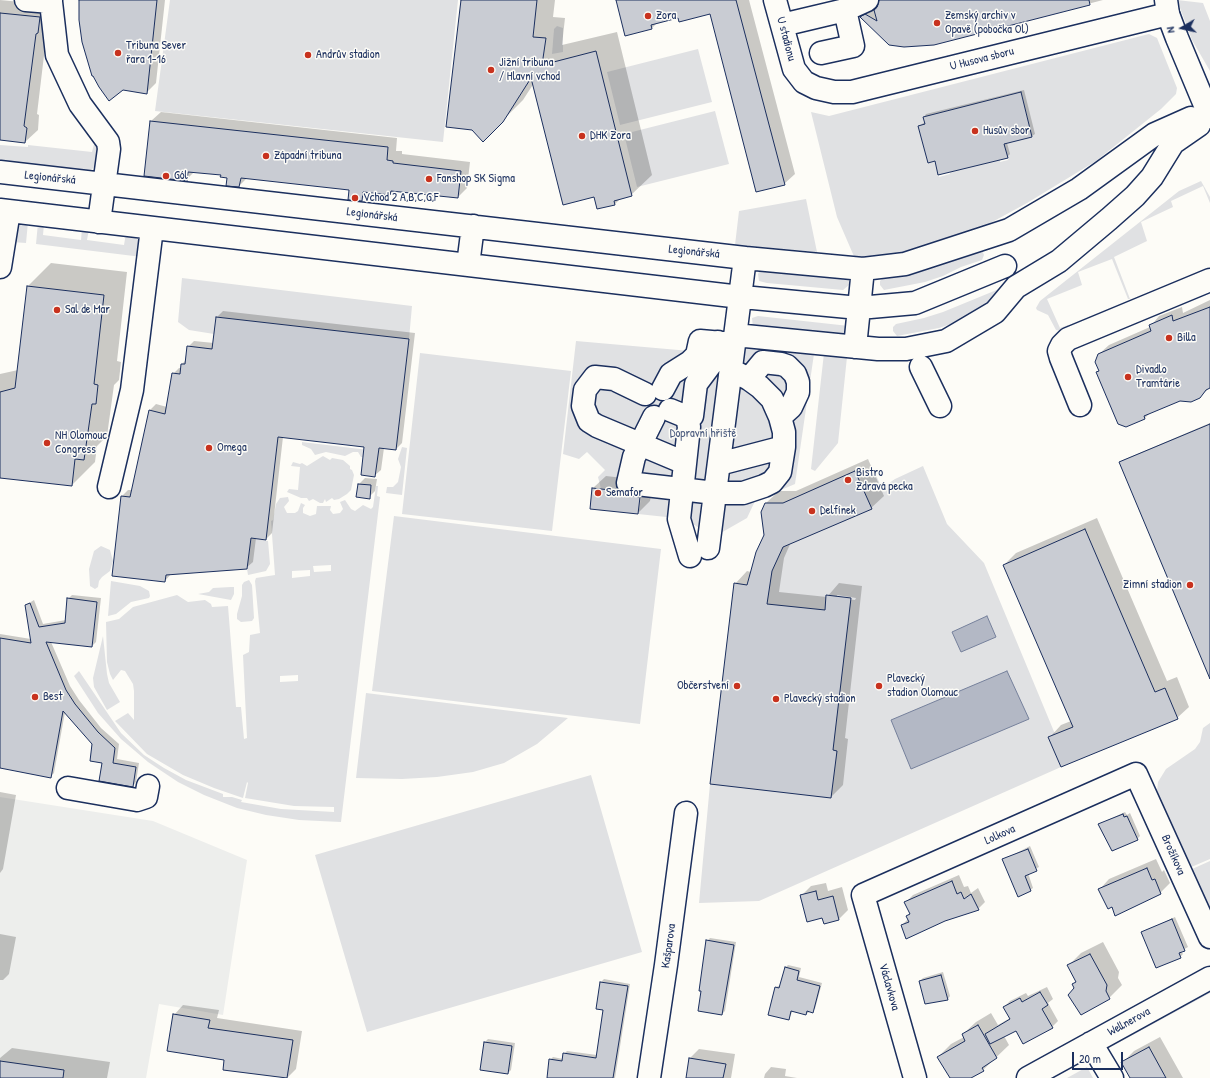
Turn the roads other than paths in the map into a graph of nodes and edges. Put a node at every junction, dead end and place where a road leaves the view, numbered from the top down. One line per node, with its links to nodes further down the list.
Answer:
1 (26, 0): 4 (street)
2 (775, 0): 7 (street, U stadionu)
3 (867, 0): 6 (street)
4 (51, 1): 14 (street)
5 (1167, 7): 9 (street); 10 (street, U Husova sboru)
6 (845, 10): 7 (street); 8 (street)
7 (782, 25): 10 (street, U stadionu)
8 (821, 53)
9 (1184, 56): 11 (street); 12 (street)
10 (799, 77)
11 (1210, 83)
12 (1205, 116): 19 (street, Legionářská); 26 (street)
13 (0, 172): 14 (street, Legionářská)
14 (105, 184): 16 (street); 17 (street, Legionářská)
15 (4, 211): 16 (street); 23 (street)
16 (99, 222): 18 (street)
17 (473, 226): 20 (street, Legionářská); 21 (street)
18 (152, 228): 21 (street); 43 (street)
19 (991, 237): 22 (street); 24 (street, Legionářská)
20 (745, 258): 24 (street, Legionářská); 27 (street)
21 (468, 265): 27 (street)
22 (1006, 266): 26 (street); 28 (street)
23 (0, 267)
24 (863, 269): 28 (street)
25 (1210, 280): 34 (street)
26 (1016, 286): 30 (street)
27 (740, 297): 28 (street); 29 (street)
28 (859, 308): 30 (street)
29 (729, 340): 30 (street); 32 (street); 33 (street); 36 (street)
30 (855, 347)
31 (921, 367): 35 (street)
32 (740, 374): 37 (street); 37 (street); 38 (street)
33 (654, 392): 36 (street); 39 (street)
34 (1080, 404)
35 (940, 406)
36 (676, 415): 38 (street); 39 (street); 41 (street)
37 (780, 417): 40 (street)
38 (725, 420): 42 (street)
39 (639, 444): 41 (street); 44 (street)
40 (784, 447): 42 (street); 45 (street)
41 (685, 463): 44 (street)
42 (719, 464): 45 (street)
43 (108, 487)
44 (682, 489): 45 (street); 45 (street)
45 (716, 493)
46 (1136, 774): 50 (street, Lolkova); 51 (street, Brožíkova)
47 (148, 786): 48 (street)
48 (68, 788)
49 (686, 813): 54 (street, Kašparova)
50 (863, 895): 55 (street, Václavkova)
51 (1210, 937)
52 (1210, 978): 53 (street, Wellnerova)
53 (1091, 1043): 56 (street, Wellnerova); 57 (street)
54 (649, 1078)
55 (915, 1078)
56 (1028, 1078)
57 (1112, 1078)

